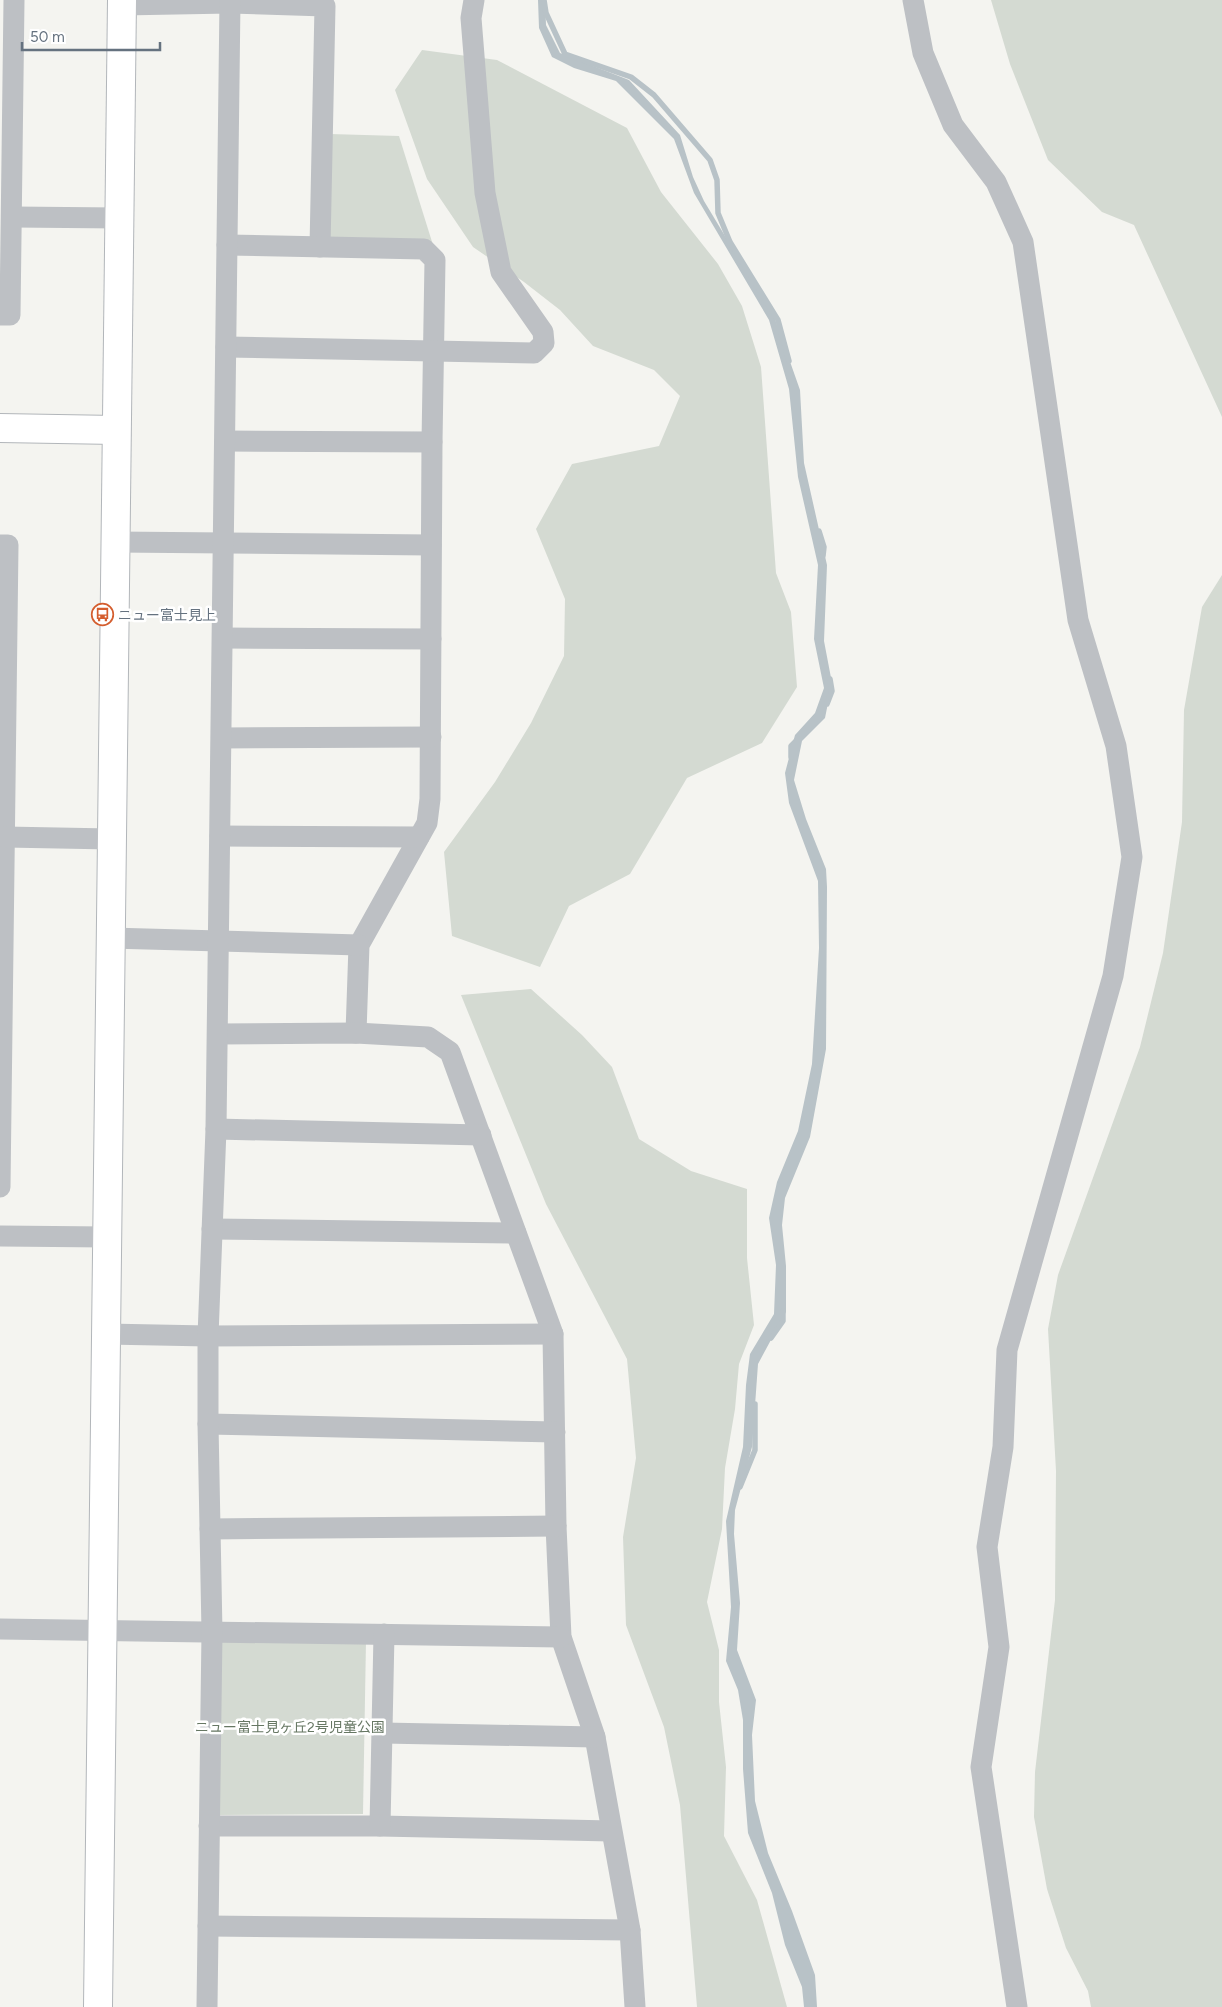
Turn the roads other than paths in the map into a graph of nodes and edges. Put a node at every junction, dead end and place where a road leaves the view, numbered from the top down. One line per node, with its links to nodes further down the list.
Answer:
1 (14, 0): 6 (street)
2 (474, 0): 14 (street)
3 (913, 0): 67 (street)
4 (230, 1): 5 (street); 10 (street); 11 (street)
5 (122, 3): 9 (street)
6 (7, 26): 7 (street)
7 (6, 124): 8 (street)
8 (12, 217): 9 (street); 12 (street)
9 (119, 218): 16 (street)
10 (227, 245): 11 (street); 13 (street)
11 (320, 247): 14 (street)
12 (0, 315)
13 (226, 347): 14 (street); 17 (street)
14 (433, 350): 18 (street)
15 (0, 428): 16 (street)
16 (116, 430): 19 (street)
17 (225, 441): 18 (street); 20 (street)
18 (432, 442): 22 (street)
19 (115, 542): 20 (street); 32 (street)
20 (224, 542): 22 (street); 23 (street)
21 (0, 545): 25 (street)
22 (431, 545): 24 (street)
23 (223, 638): 24 (street); 27 (street)
24 (431, 639): 26 (street)
25 (4, 642): 28 (street)
26 (431, 737): 27 (street); 31 (street)
27 (222, 738): 29 (street)
28 (3, 742): 30 (street)
29 (220, 836): 31 (street); 34 (street)
30 (4, 837): 32 (street); 40 (street)
31 (420, 837): 35 (street)
32 (112, 839): 33 (street)
33 (110, 938): 34 (street); 44 (street)
34 (219, 940): 35 (street); 37 (street)
35 (359, 945): 36 (street)
36 (356, 1033): 37 (street); 39 (street)
37 (218, 1034): 38 (street)
38 (216, 1129): 39 (street); 41 (street)
39 (481, 1135): 42 (street)
40 (0, 1187)
41 (212, 1229): 42 (street); 47 (street)
42 (516, 1232): 46 (street)
43 (0, 1236): 44 (street)
44 (107, 1237): 45 (street)
45 (106, 1334): 47 (street); 53 (street)
46 (553, 1334): 47 (street); 49 (street)
47 (208, 1336): 48 (street)
48 (208, 1424): 49 (street); 51 (street)
49 (555, 1432): 50 (street)
50 (556, 1526): 51 (street); 56 (street)
51 (210, 1529): 54 (street)
52 (0, 1629): 53 (street)
53 (103, 1631): 54 (street); 64 (street)
54 (212, 1632): 55 (street); 59 (street)
55 (384, 1634): 56 (street); 57 (street)
56 (561, 1637): 58 (street)
57 (384, 1733): 58 (street); 60 (street)
58 (595, 1737): 61 (street)
59 (210, 1826): 60 (street); 62 (street)
60 (380, 1826): 61 (street)
61 (611, 1831): 63 (street)
62 (208, 1926): 63 (street); 65 (street)
63 (630, 1930): 66 (street)
64 (98, 2007)
65 (207, 2007)
66 (635, 2007)
67 (1017, 2007)

